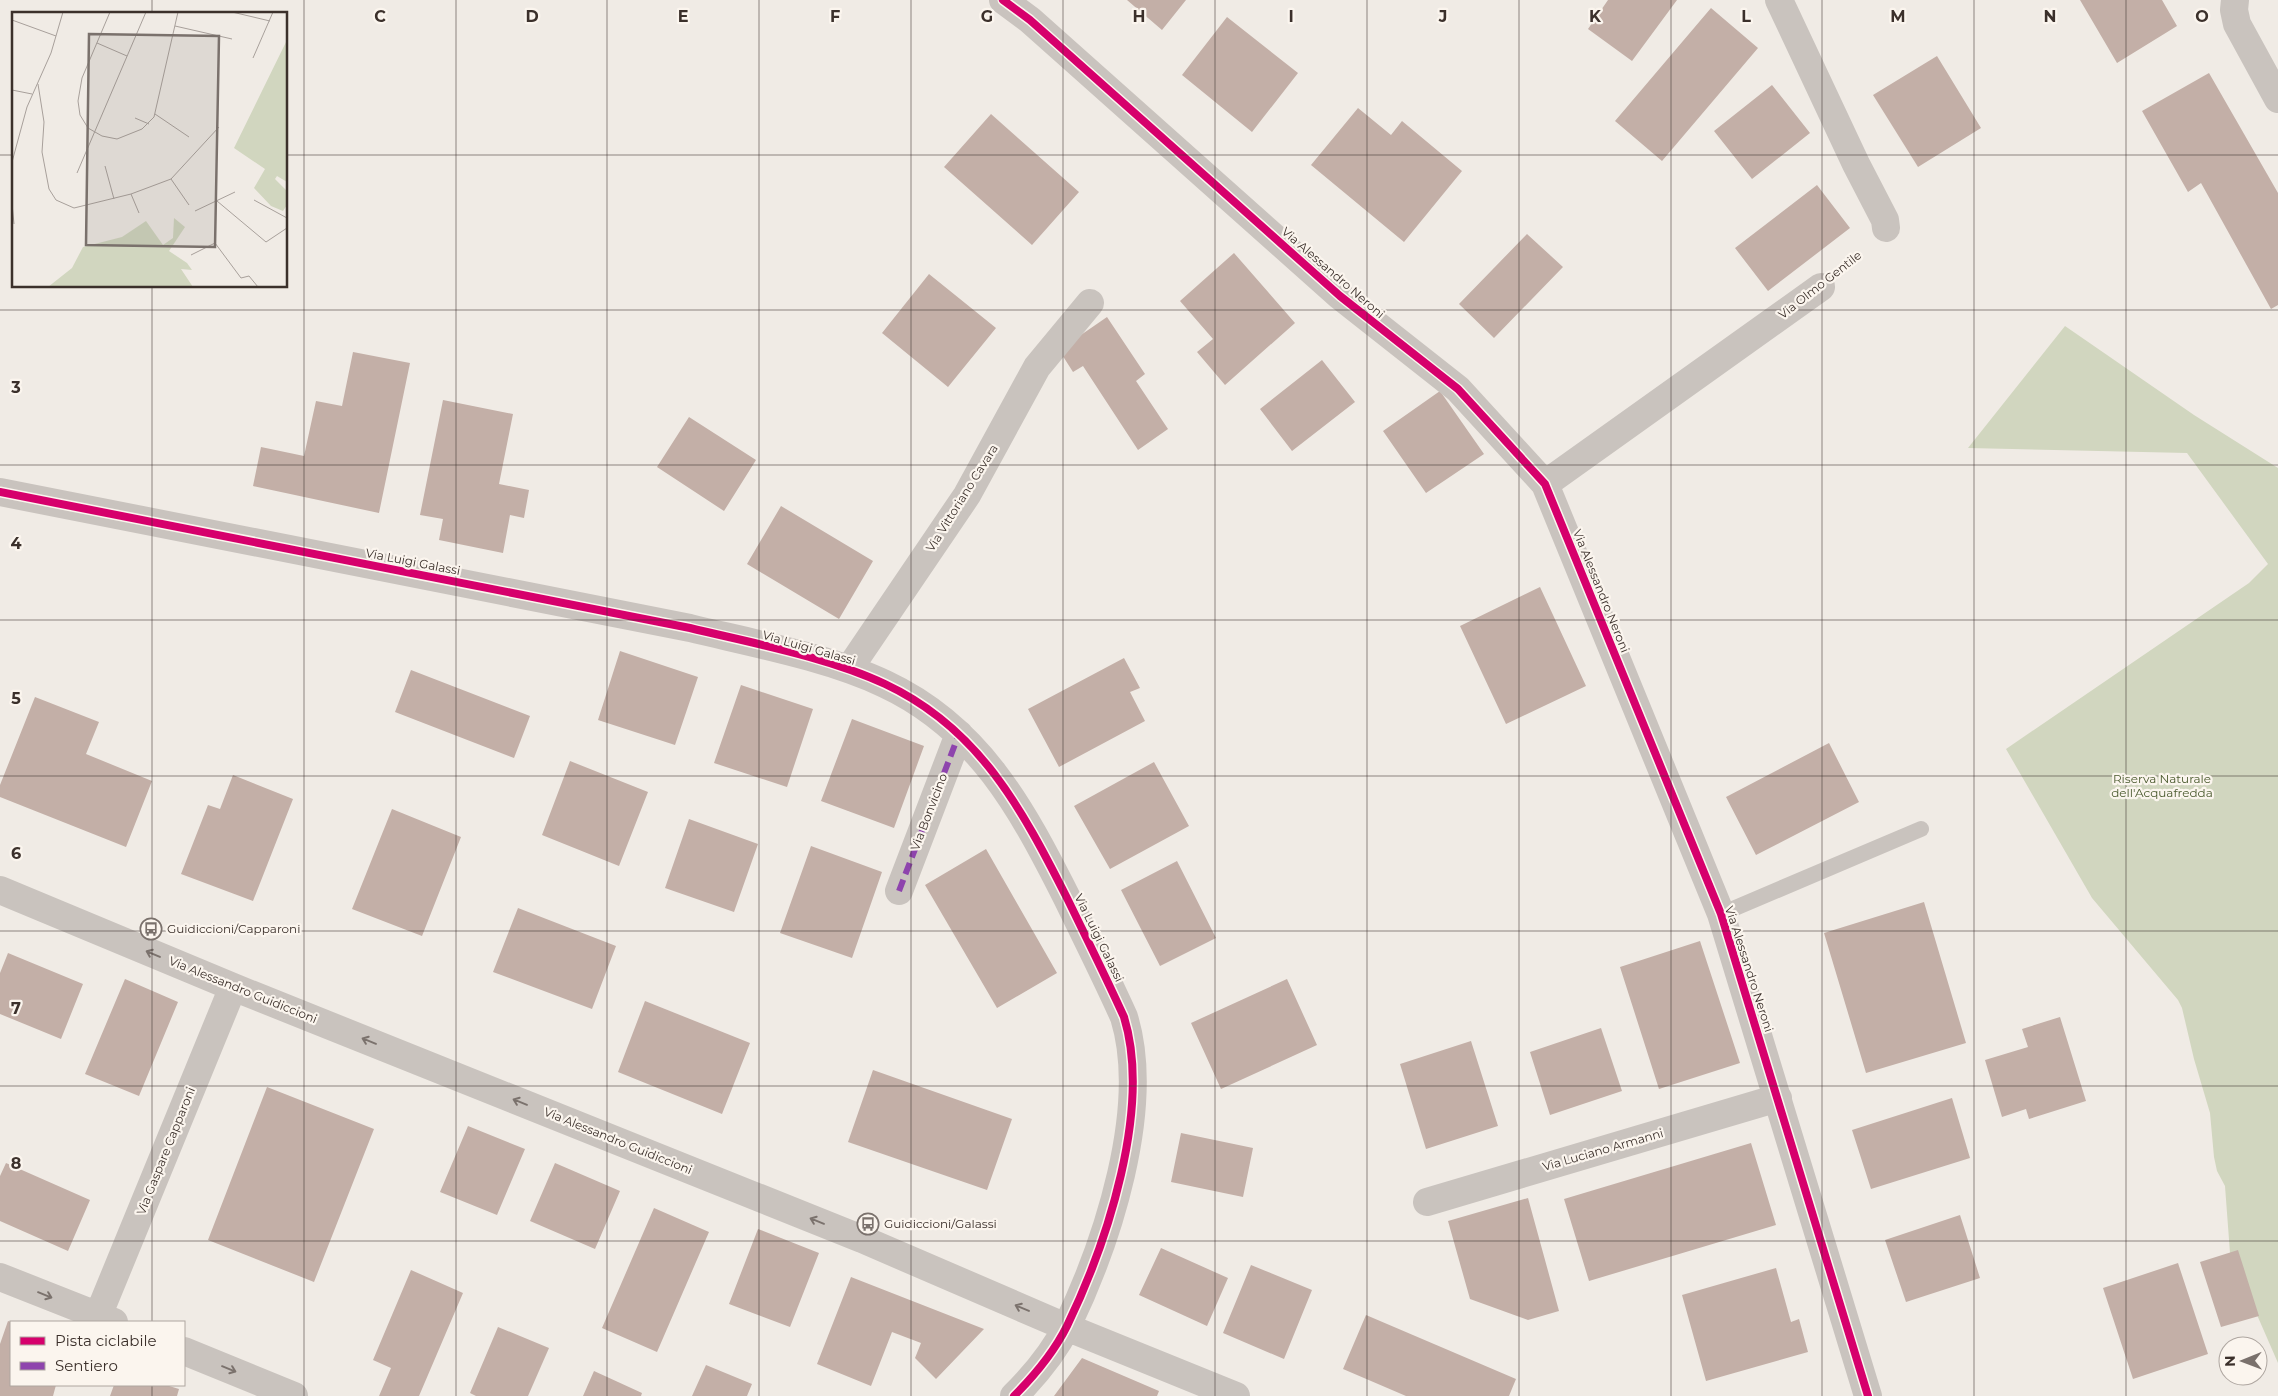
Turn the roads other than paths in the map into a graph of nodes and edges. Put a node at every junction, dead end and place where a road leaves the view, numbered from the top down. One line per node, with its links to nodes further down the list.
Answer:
1 (1003, 0): 8 (street, Via Alessandro Neroni)
2 (1779, 0): 5 (street)
3 (2235, 0): 4 (street)
4 (2278, 99)
5 (1886, 228)
6 (1821, 287): 8 (street, Via Olmo Gentile)
7 (1090, 303): 10 (street, Via Vittoriano Cavara)
8 (1545, 484): 15 (street, Via Alessandro Neroni)
9 (0, 492): 10 (street, Via Luigi Galassi)
10 (849, 669): 11 (street, Via Luigi Galassi)
11 (959, 734): 14 (street, Via Bonvicino); 21 (street, Via Luigi Galassi)
12 (1921, 830): 15 (lane)
13 (0, 890): 16 (street, Via Alessandro Guidiccioni, one-way to 13)
14 (899, 891)
15 (1721, 914): 17 (street, Via Alessandro Neroni)
16 (233, 987): 20 (street, Via Gaspare Capparoni); 21 (street, Via Alessandro Guidiccioni, one-way to 16)
17 (1778, 1098): 18 (street, Via Luciano Armanni); 26 (street, Via Alessandro Neroni)
18 (1427, 1202)
19 (0, 1277): 20 (street, one-way to 20)
20 (106, 1319)
21 (1066, 1327): 24 (street, Via Luigi Galassi); 25 (street, Via Alessandro Guidiccioni)
22 (185, 1351): 23 (street, one-way to 23)
23 (294, 1396)
24 (1014, 1396)
25 (1236, 1396)
26 (1868, 1396)

